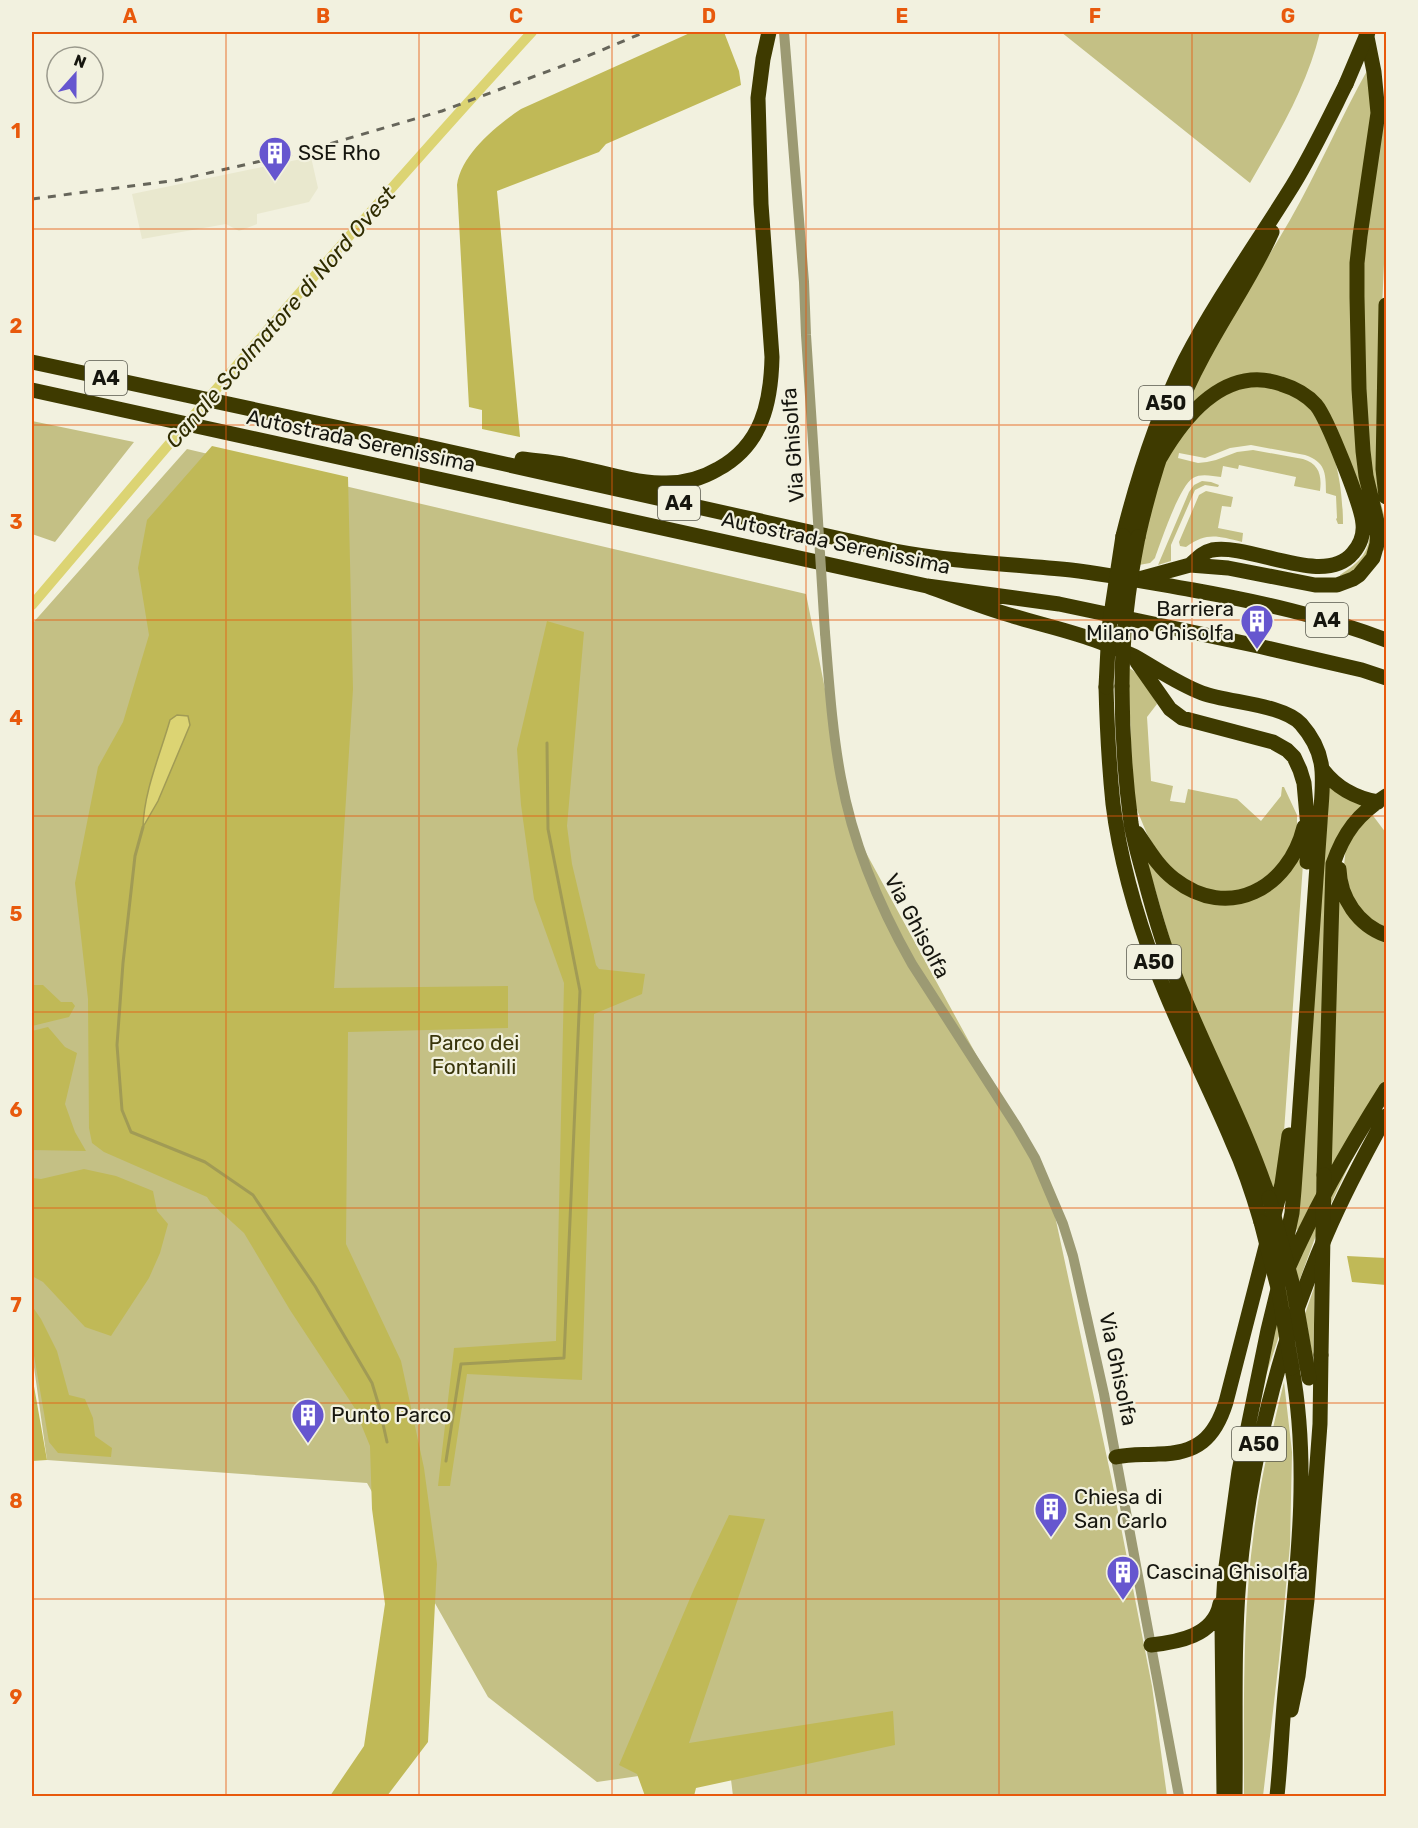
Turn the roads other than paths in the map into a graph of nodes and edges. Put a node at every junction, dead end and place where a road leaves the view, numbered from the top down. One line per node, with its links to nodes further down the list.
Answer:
1 (769, 32): 9 (highway)
2 (784, 32): 29 (street, Via Ghisolfa, bridge)
3 (1368, 36): 4 (highway); 5 (highway, A50, bridge); 14 (highway)
4 (1386, 101)
5 (1294, 183): 10 (highway); 13 (highway, A50)
6 (1386, 305): 11 (highway)
7 (32, 362): 9 (highway, Autostrada Serenissima / A4)
8 (32, 390): 16 (highway, Autostrada Serenissima / A4)
9 (424, 446): 15 (highway, Autostrada Serenissima / A4)
10 (1160, 458): 13 (highway); 14 (highway)
11 (1386, 477): 12 (highway)
12 (1386, 497)
13 (1130, 537): 23 (highway, bridge); 33 (highway, A50, bridge)
14 (1190, 565): 15 (highway)
15 (1136, 580): 17 (highway, Autostrada Serenissima / A4)
16 (927, 586): 18 (highway); 19 (highway, Autostrada Serenissima / A4)
17 (1386, 640)
18 (1132, 655): 20 (highway); 22 (highway)
19 (1386, 678)
20 (1323, 770): 21 (highway); 28 (highway)
21 (1382, 799): 24 (highway)
22 (1306, 821): 23 (highway); 29 (highway)
23 (1132, 825): 30 (highway, bridge)
24 (1338, 851): 25 (highway); 30 (highway, bridge)
25 (1386, 935)
26 (1386, 1089): 28 (highway)
27 (1386, 1116): 36 (highway, A50)
28 (1277, 1294): 31 (highway)
29 (1116, 1456): 32 (street, Via Ghisolfa)
30 (1316, 1469): 33 (highway)
31 (1225, 1574): 32 (highway); 35 (highway)
32 (1150, 1645): 34 (street, Via Ghisolfa)
33 (1281, 1757): 37 (highway, A50)
34 (1179, 1797)
35 (1224, 1797)
36 (1235, 1797)
37 (1277, 1797)

